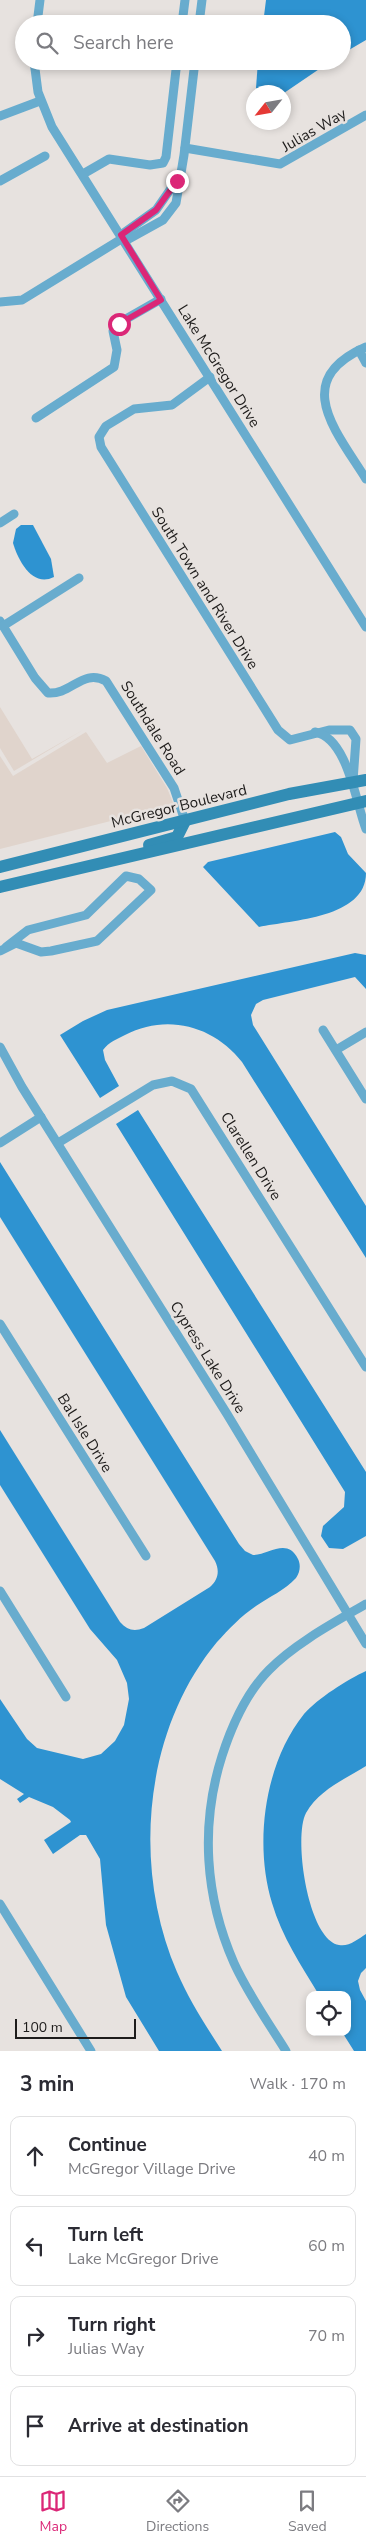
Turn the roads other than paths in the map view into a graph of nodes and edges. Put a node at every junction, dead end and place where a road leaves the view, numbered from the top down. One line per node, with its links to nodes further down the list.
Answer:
1 (40, 0): 4 (street)
2 (185, 0): 5 (street)
3 (202, 0): 6 (street)
4 (38, 15)
5 (183, 15)
6 (200, 15)
7 (34, 70): 10 (street, Lake McGregor Drive)
8 (176, 70): 15 (street)
9 (194, 70): 13 (street)
10 (40, 101): 11 (street); 15 (street, Lake McGregor Drive)
11 (0, 116)
12 (366, 116): 13 (street, Julias Way)
13 (185, 148): 17 (street)
14 (45, 156): 16 (street)
15 (83, 174): 17 (street, Lake McGregor Drive)
16 (0, 181)
17 (123, 238): 18 (street, Lake McGregor Drive); 19 (street)
18 (161, 300): 22 (street, Lake McGregor Drive); 23 (street)
19 (0, 302)
20 (363, 349): 21 (street); 24 (street)
21 (366, 363)
22 (210, 377): 29 (street, Lake McGregor Drive); 30 (street, South Town and River Drive)
23 (36, 418)
24 (366, 479)
25 (14, 514): 26 (street)
26 (0, 523)
27 (79, 578): 28 (street)
28 (2, 623): 33 (street, Southdale Road)
29 (366, 627)
30 (316, 732): 31 (street); 31 (street)
31 (360, 781): 32 (street); 33 (main road, McGregor Boulevard)
32 (362, 802): 34 (street); 35 (main road)
33 (185, 821): 35 (main road); 36 (main road, McGregor Boulevard)
34 (366, 829)
35 (93, 865): 37 (main road)
36 (0, 867)
37 (0, 887)
38 (3, 949): 38 (street)
39 (323, 1030): 42 (street)
40 (366, 1032): 42 (street)
41 (0, 1047): 44 (street, Cypress Lake Drive)
42 (336, 1050): 45 (street)
43 (0, 1060): 44 (street, Cypress Lake Drive)
44 (22, 1087): 46 (street, Cypress Lake Drive)
45 (366, 1099)
46 (42, 1117): 47 (street); 48 (street, Cypress Lake Drive)
47 (0, 1143)
48 (58, 1143): 50 (street, Clarellen Drive); 54 (street, Cypress Lake Drive)
49 (0, 1324): 51 (street, Bal Isle Drive)
50 (366, 1366)
51 (146, 1556)
52 (0, 1591): 56 (street)
53 (366, 1604): 54 (street)
54 (348, 1615): 55 (street, Cypress Lake Drive); 59 (street)
55 (366, 1644)
56 (66, 1697)
57 (0, 1904): 58 (street)
58 (91, 2051)
59 (286, 2051)

